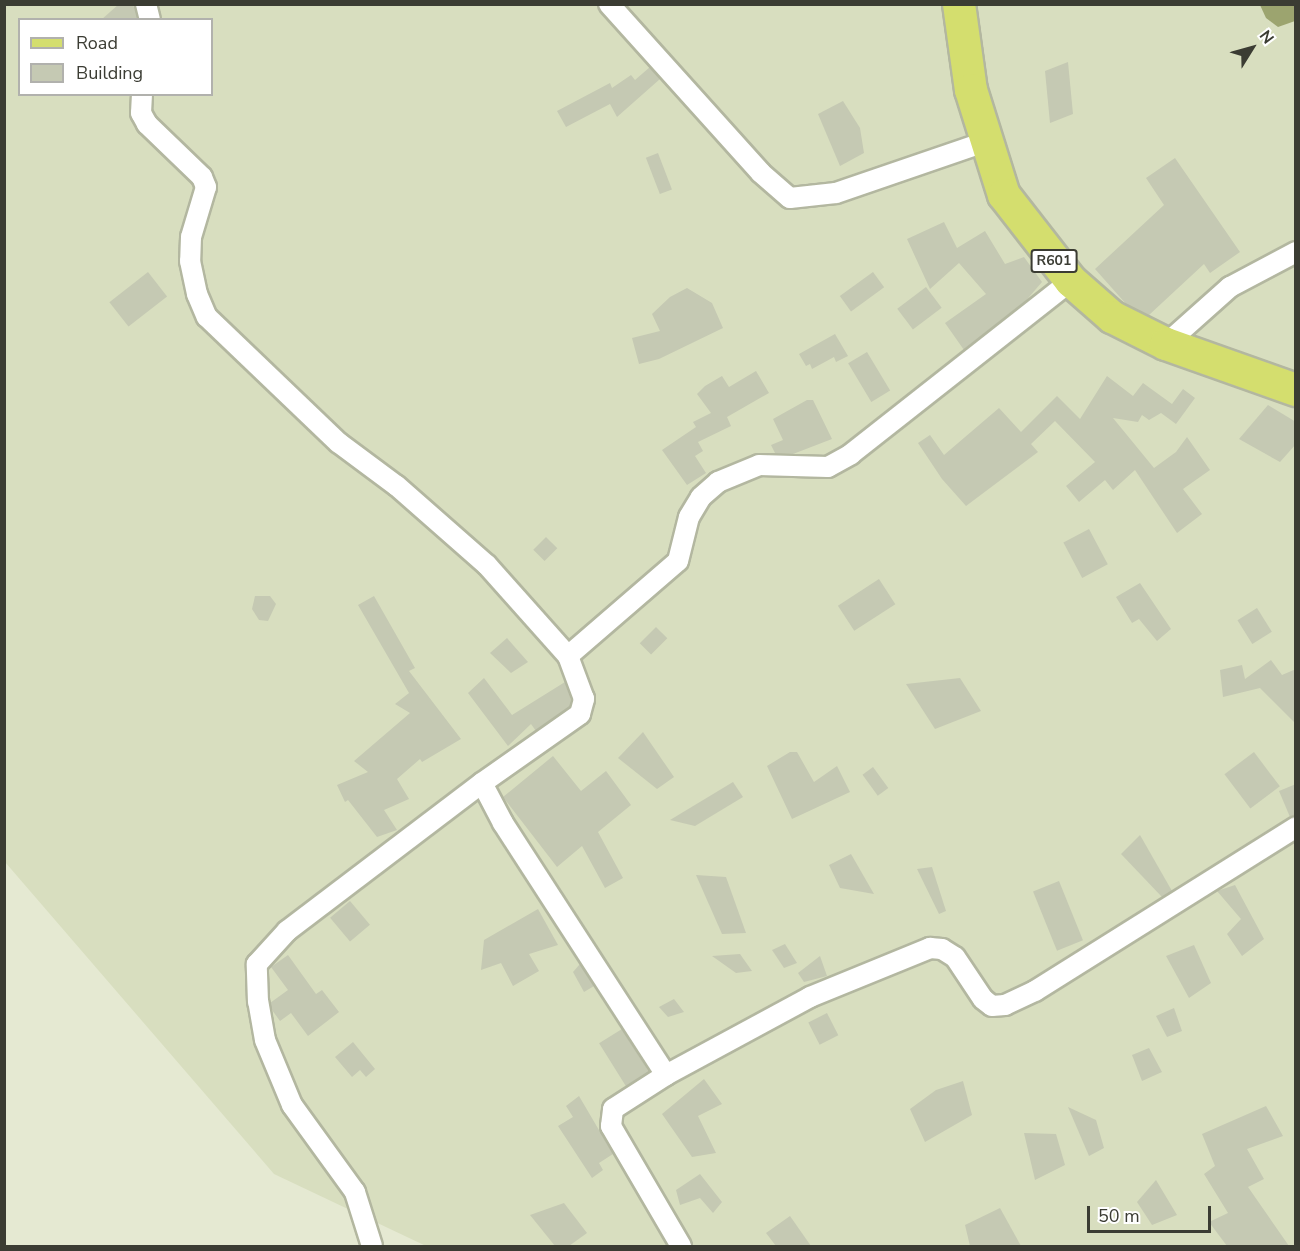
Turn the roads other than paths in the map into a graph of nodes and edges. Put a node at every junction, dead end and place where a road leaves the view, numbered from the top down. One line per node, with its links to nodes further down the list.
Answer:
1 (609, 4): 4 (street)
2 (959, 4): 4 (main road, R601)
3 (142, 96): 9 (street)
4 (985, 142): 6 (main road, R601)
5 (1296, 252): 7 (street)
6 (1071, 281): 7 (main road, R601); 9 (street)
7 (1166, 344): 8 (main road, R601)
8 (1296, 390)
9 (568, 656): 10 (street)
10 (482, 783): 12 (street); 13 (street)
11 (1296, 827): 12 (street)
12 (666, 1075): 14 (street)
13 (372, 1246)
14 (681, 1246)

